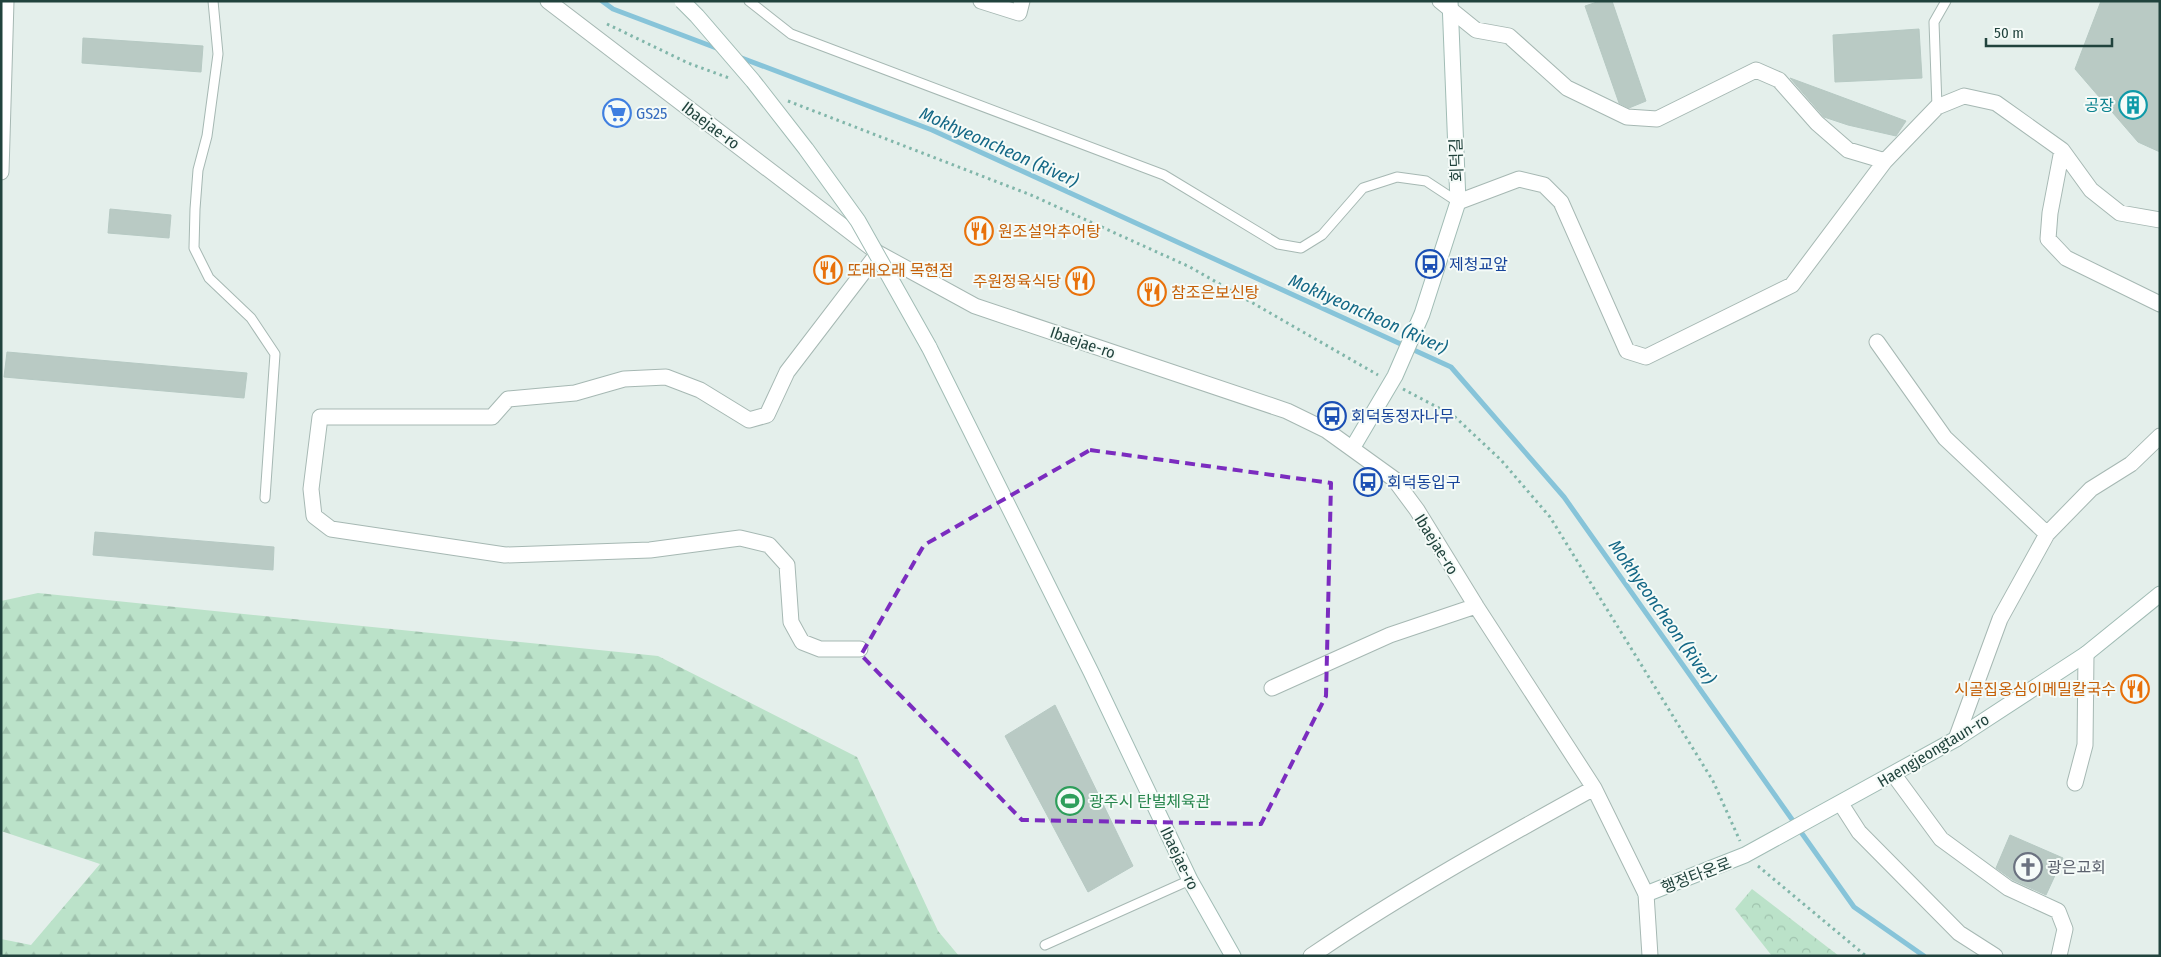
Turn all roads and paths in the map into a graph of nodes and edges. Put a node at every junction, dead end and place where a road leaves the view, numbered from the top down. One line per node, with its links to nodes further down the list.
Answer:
1 (6, 1): 13 (street)
2 (213, 1): 21 (lane)
3 (548, 1): 16 (street, Ibaejae-ro)
4 (682, 1): 34 (street, Ibaejae-ro, bridge)
5 (749, 1): 14 (lane)
6 (981, 1): 7 (street)
7 (1022, 1)
8 (1946, 1): 10 (lane)
9 (1447, 5): 12 (street); 14 (street, 회덕길)
10 (1937, 107): 11 (street); 12 (street)
11 (2062, 150): 15 (street); 17 (street)
12 (1885, 161): 14 (street)
13 (1, 172)
14 (1458, 202): 20 (street, 회덕길)
15 (2160, 220)
16 (878, 253): 20 (street, Ibaejae-ro); 25 (street)
17 (2160, 304)
18 (1877, 342): 22 (street)
19 (2160, 436): 22 (street)
20 (1353, 447): 24 (street, Ibaejae-ro)
21 (265, 498)
22 (2047, 534): 28 (street)
23 (2160, 594): 26 (street, Haengjeongtaun-ro)
24 (1476, 606): 27 (street); 31 (street, Ibaejae-ro)
25 (860, 649)
26 (2086, 654): 28 (street, Haengjeongtaun-ro); 30 (street)
27 (1272, 688)
28 (1956, 739): 29 (street, Haengjeongtaun-ro)
29 (1894, 775): 32 (street, Haengjeongtaun-ro); 41 (street)
30 (2075, 783)
31 (1594, 788): 35 (street, Ibaejae-ro); 38 (street)
32 (1840, 804): 33 (street, Haengjeongtaun-ro); 40 (street)
33 (1825, 813): 35 (street, 행정타운로)
34 (1190, 880): 36 (lane); 37 (street, Ibaejae-ro)
35 (1646, 894): 39 (street, Ibaejae-ro)
36 (1045, 945)
37 (1233, 956)
38 (1311, 956)
39 (1650, 956)
40 (1995, 956)
41 (2059, 956)

